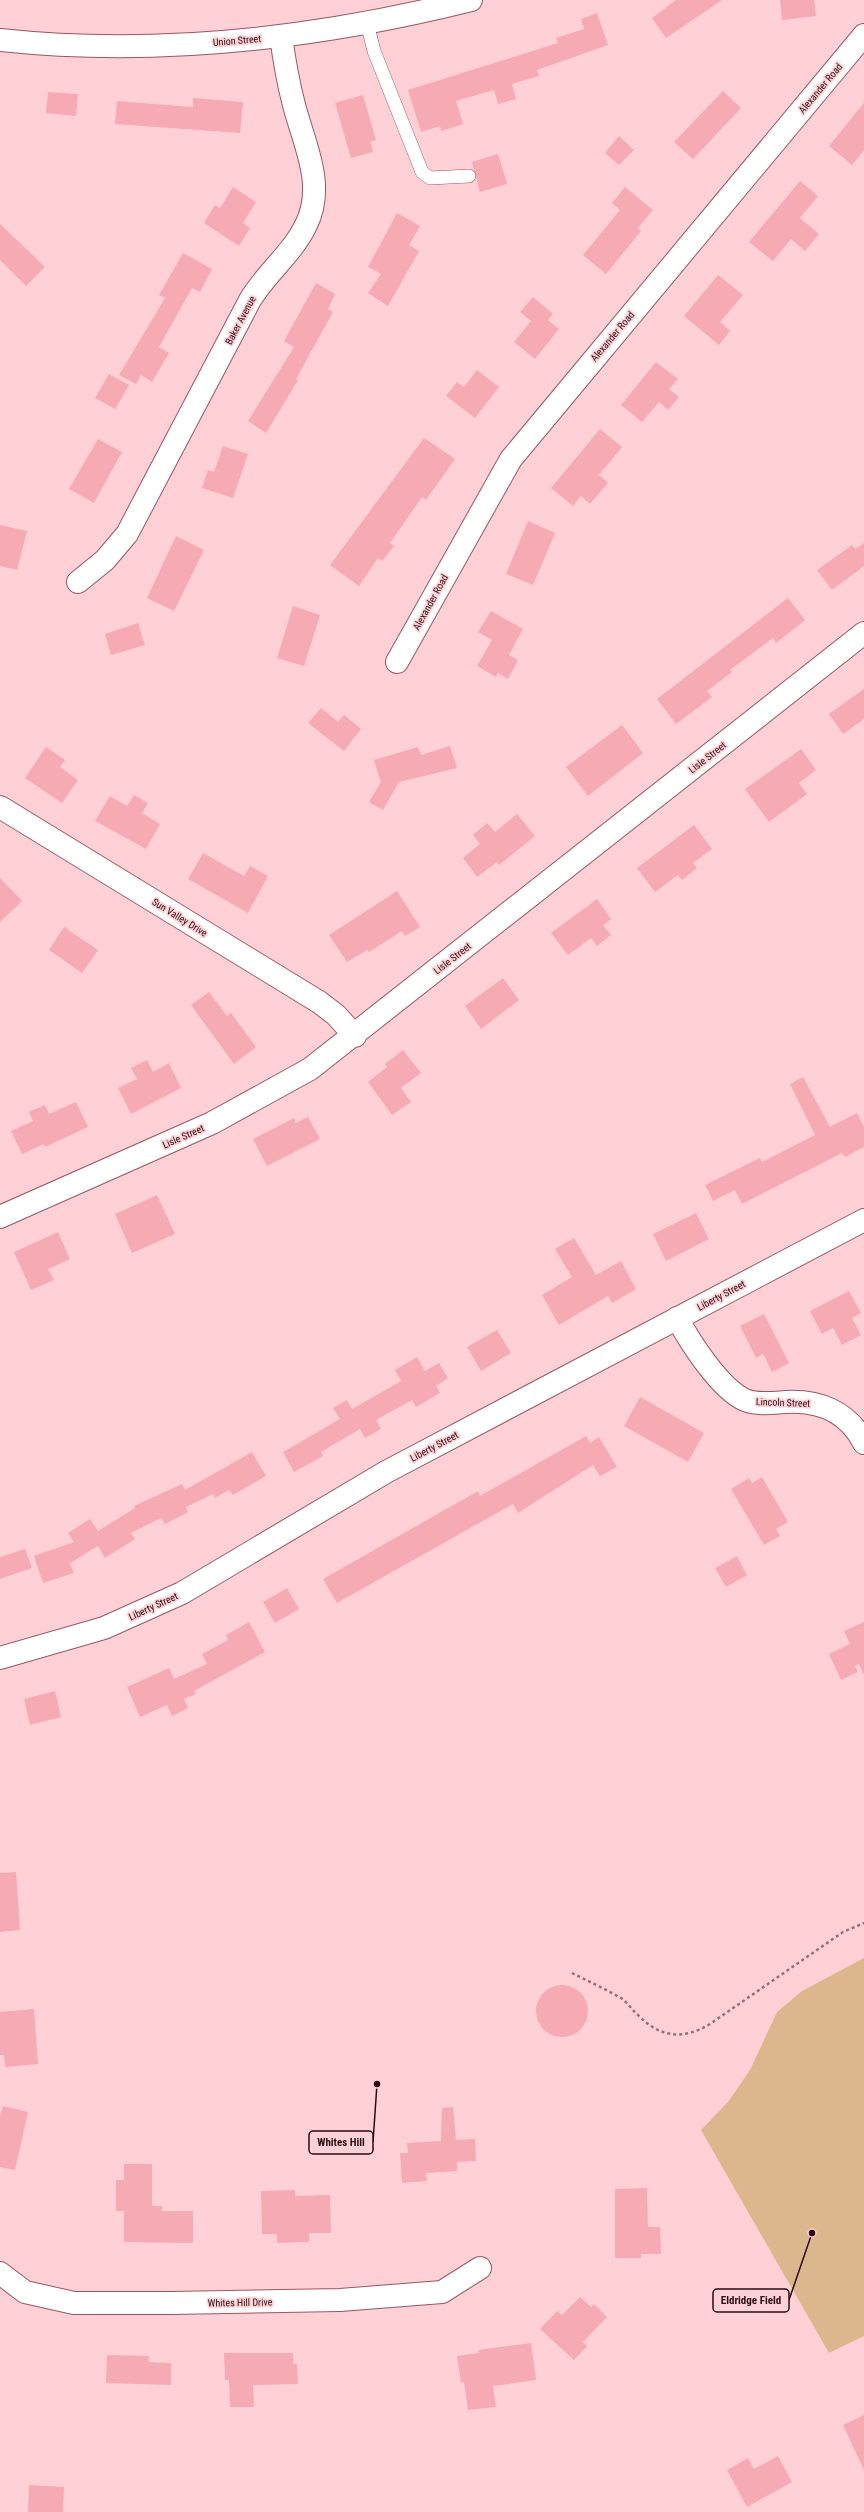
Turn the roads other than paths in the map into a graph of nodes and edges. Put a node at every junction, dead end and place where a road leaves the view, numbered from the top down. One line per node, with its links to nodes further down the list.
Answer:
1 (471, 0): 2 (street, Union Street)
2 (420, 6): 3 (street, Union Street)
3 (367, 23): 5 (street, Union Street); 7 (lane)
4 (864, 35): 10 (street, Alexander Road)
5 (281, 36): 6 (street, Union Street); 8 (street, Baker Avenue)
6 (0, 40)
7 (468, 176)
8 (78, 582)
9 (864, 633): 12 (street, Lisle Street)
10 (397, 662)
11 (0, 807): 12 (street, Sun Valley Drive)
12 (354, 1036): 13 (street, Lisle Street)
13 (0, 1217)
14 (864, 1220): 15 (street, Liberty Street)
15 (677, 1318): 16 (street, Lincoln Street); 17 (street, Liberty Street)
16 (864, 1442)
17 (0, 1658)
18 (480, 2268): 19 (street, Whites Hill Drive)
19 (0, 2273)

